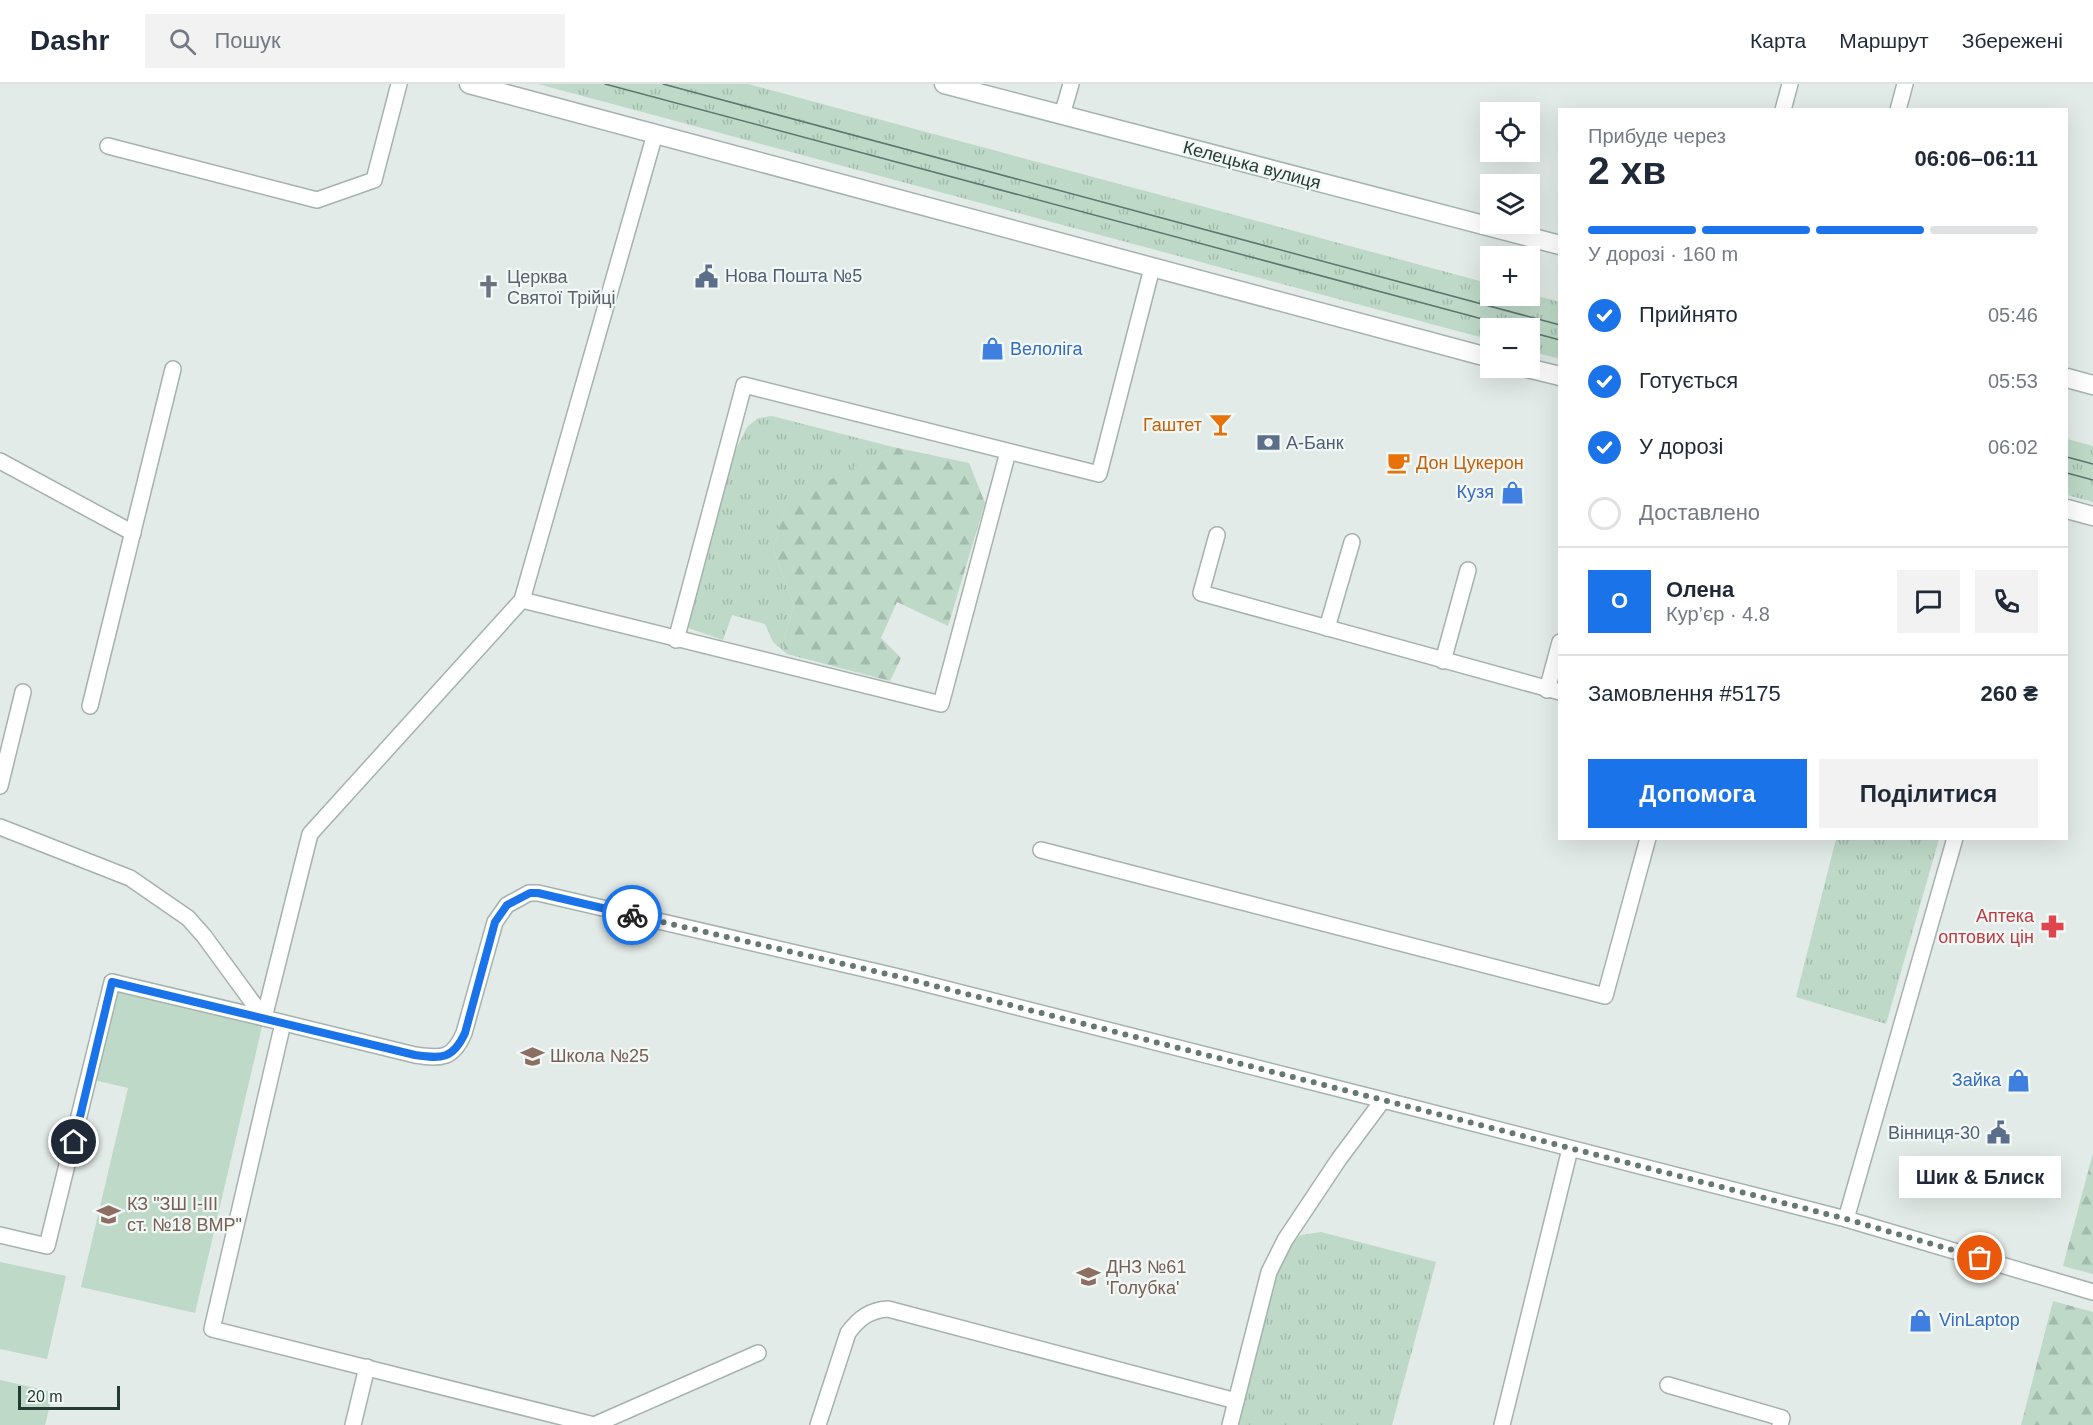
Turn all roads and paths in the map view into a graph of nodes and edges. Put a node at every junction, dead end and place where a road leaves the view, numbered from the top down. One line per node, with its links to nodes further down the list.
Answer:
1 (399, 84): 11 (lane)
2 (469, 84): 10 (street)
3 (944, 84): 9 (street, Келецька вулиця)
4 (1071, 84): 9 (lane)
5 (1790, 84): 7 (lane)
6 (1905, 84): 8 (lane)
7 (1784, 108)
8 (1899, 108)
9 (1062, 115): 12 (street, Келецька вулиця)
10 (655, 134): 13 (street); 28 (lane)
11 (108, 146)
12 (1558, 244)
13 (1152, 268): 14 (street); 20 (lane)
14 (1480, 355)
15 (173, 369): 24 (lane)
16 (1540, 371): 17 (street)
17 (1558, 376)
18 (2068, 378): 19 (street)
19 (2093, 385)
20 (1008, 452): 30 (lane); 30 (lane)
21 (0, 461): 24 (lane)
22 (2068, 509): 23 (street)
23 (2093, 516)
24 (133, 533): 35 (lane)
25 (1216, 535): 29 (lane)
26 (1352, 542): 29 (lane)
27 (1468, 570): 32 (lane)
28 (522, 600): 30 (lane); 41 (lane)
29 (1327, 628): 32 (lane)
30 (676, 640)
31 (1558, 656): 33 (lane)
32 (1443, 661): 33 (lane)
33 (1553, 691)
34 (23, 692): 36 (lane)
35 (90, 706)
36 (0, 786)
37 (0, 827): 41 (lane)
38 (1647, 840): 40 (lane)
39 (1953, 840): 45 (lane)
40 (1041, 850)
41 (264, 1018): 42 (lane); 46 (lane)
42 (283, 1023): 43 (lane); 49 (lane)
43 (1383, 1100): 44 (lane); 51 (lane)
44 (1570, 1149): 45 (lane); 56 (lane)
45 (1846, 1219): 47 (lane)
46 (0, 1235)
47 (2093, 1292)
48 (758, 1353): 53 (lane)
49 (367, 1367): 52 (lane); 53 (lane)
50 (1668, 1385): 57 (lane)
51 (1236, 1401): 54 (lane); 55 (lane)
52 (353, 1425)
53 (594, 1425)
54 (818, 1425)
55 (1230, 1425)
56 (1502, 1425)
57 (1780, 1425)

